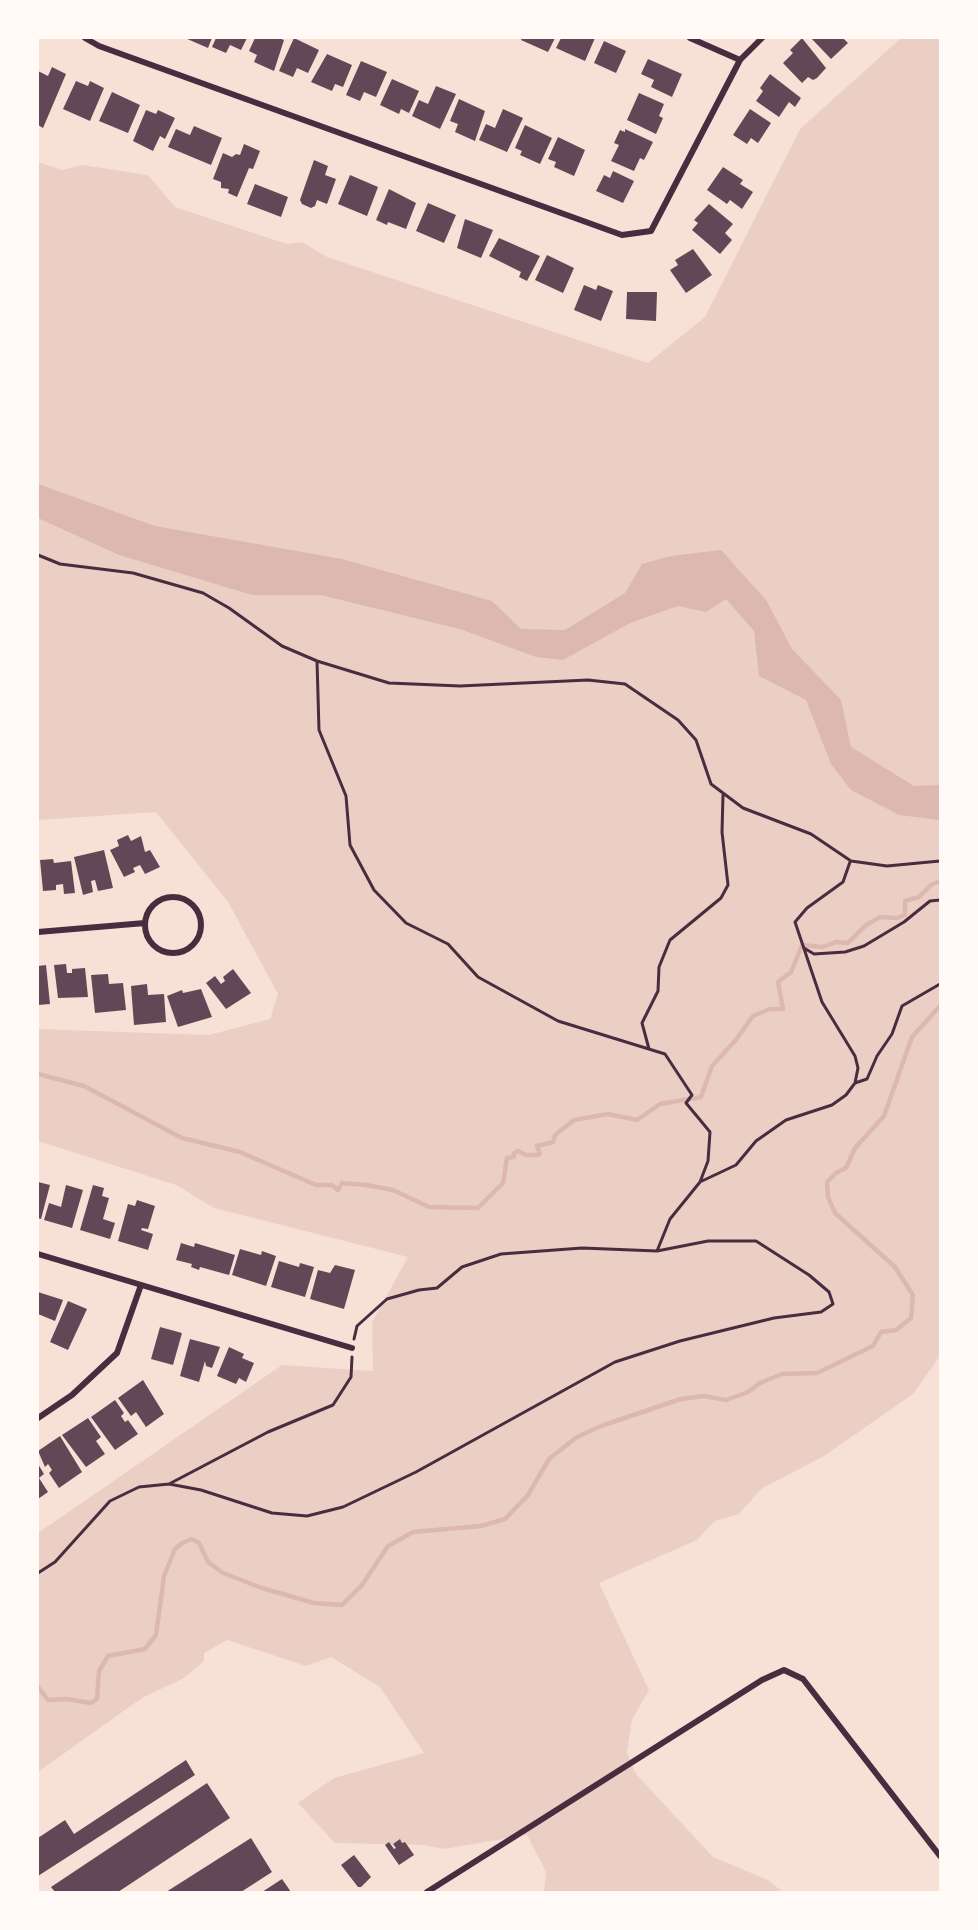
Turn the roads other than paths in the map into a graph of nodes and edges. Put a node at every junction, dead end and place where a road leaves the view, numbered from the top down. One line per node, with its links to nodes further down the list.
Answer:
1 (85, 38): 4 (street)
2 (690, 38): 4 (street)
3 (762, 38): 4 (street)
4 (740, 60)
5 (145, 923): 5 (street); 6 (street)
6 (38, 932)
7 (38, 1254): 8 (street)
8 (141, 1285): 9 (street); 10 (street)
9 (352, 1348)
10 (38, 1418)
11 (940, 1856): 12 (street)
12 (427, 1893)

